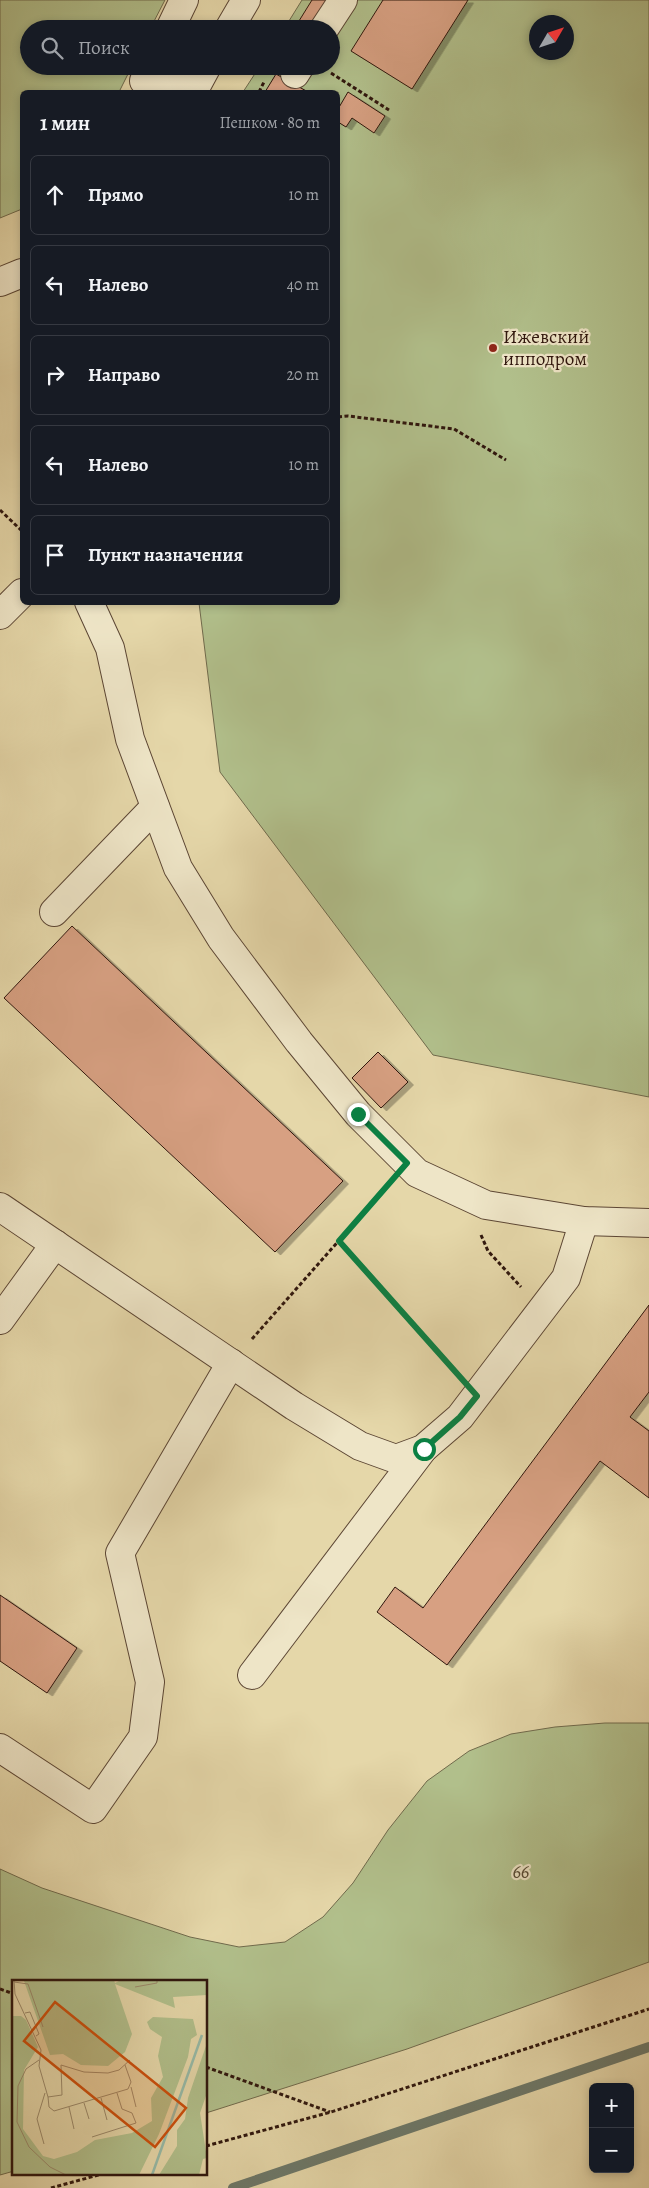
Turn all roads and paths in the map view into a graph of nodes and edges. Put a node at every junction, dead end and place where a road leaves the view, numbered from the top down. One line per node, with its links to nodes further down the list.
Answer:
1 (184, 0): 4 (lane)
2 (246, 0): 5 (lane)
3 (343, 0): 6 (lane)
4 (174, 20)
5 (234, 20)
6 (330, 20)
7 (202, 75): 10 (lane)
8 (333, 75): 12 (path)
9 (144, 80): 11 (lane)
10 (194, 90)
11 (194, 90)
12 (389, 110)
13 (20, 273): 14 (lane)
14 (0, 282)
15 (340, 417): 16 (path)
16 (506, 460)
17 (0, 510): 18 (path)
18 (20, 529)
19 (20, 595): 21 (lane)
20 (90, 605): 22 (lane)
21 (0, 615)
22 (155, 807): 23 (lane); 24 (lane)
23 (54, 912)
24 (407, 1163): 25 (lane); 29 (path)
25 (462, 1194): 27 (lane); 31 (path)
26 (0, 1207): 30 (lane)
27 (584, 1221): 28 (lane); 31 (lane)
28 (649, 1223)
29 (339, 1241): 33 (path); 34 (path)
30 (55, 1244): 32 (lane); 33 (lane)
31 (542, 1310): 34 (lane)
32 (0, 1320)
33 (231, 1363): 35 (lane); 37 (lane)
34 (477, 1396): 35 (lane)
35 (424, 1449): 36 (lane)
36 (252, 1675)
37 (0, 1748)
38 (0, 1989): 39 (path)
39 (12, 1993)
40 (649, 2009): 42 (path)
41 (208, 2069): 42 (path)
42 (331, 2112): 43 (path)
43 (208, 2145)
44 (95, 2176): 45 (path)
45 (51, 2188)

